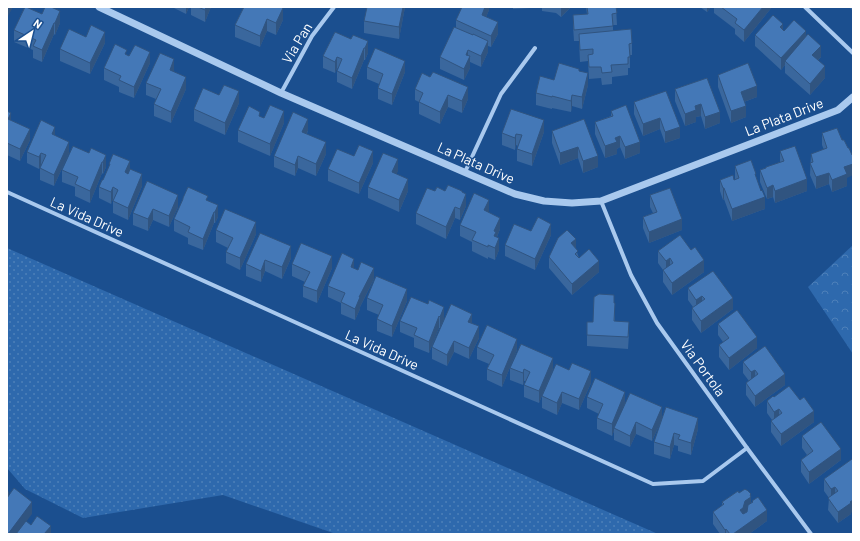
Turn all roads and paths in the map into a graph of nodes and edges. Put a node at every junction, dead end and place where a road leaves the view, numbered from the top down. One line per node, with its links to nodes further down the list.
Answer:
1 (99, 7): 6 (street, La Plata Drive)
2 (334, 7): 6 (street, Via Pan)
3 (805, 7): 5 (street)
4 (535, 48): 8 (street)
5 (853, 53)
6 (281, 93): 8 (street, La Plata Drive)
7 (853, 97): 10 (street, La Plata Drive)
8 (465, 172): 10 (street, La Plata Drive)
9 (7, 192): 11 (street, La Vida Drive)
10 (601, 201): 11 (street, Via Portola)
11 (747, 448): 12 (street, Via Portola)
12 (811, 534)

